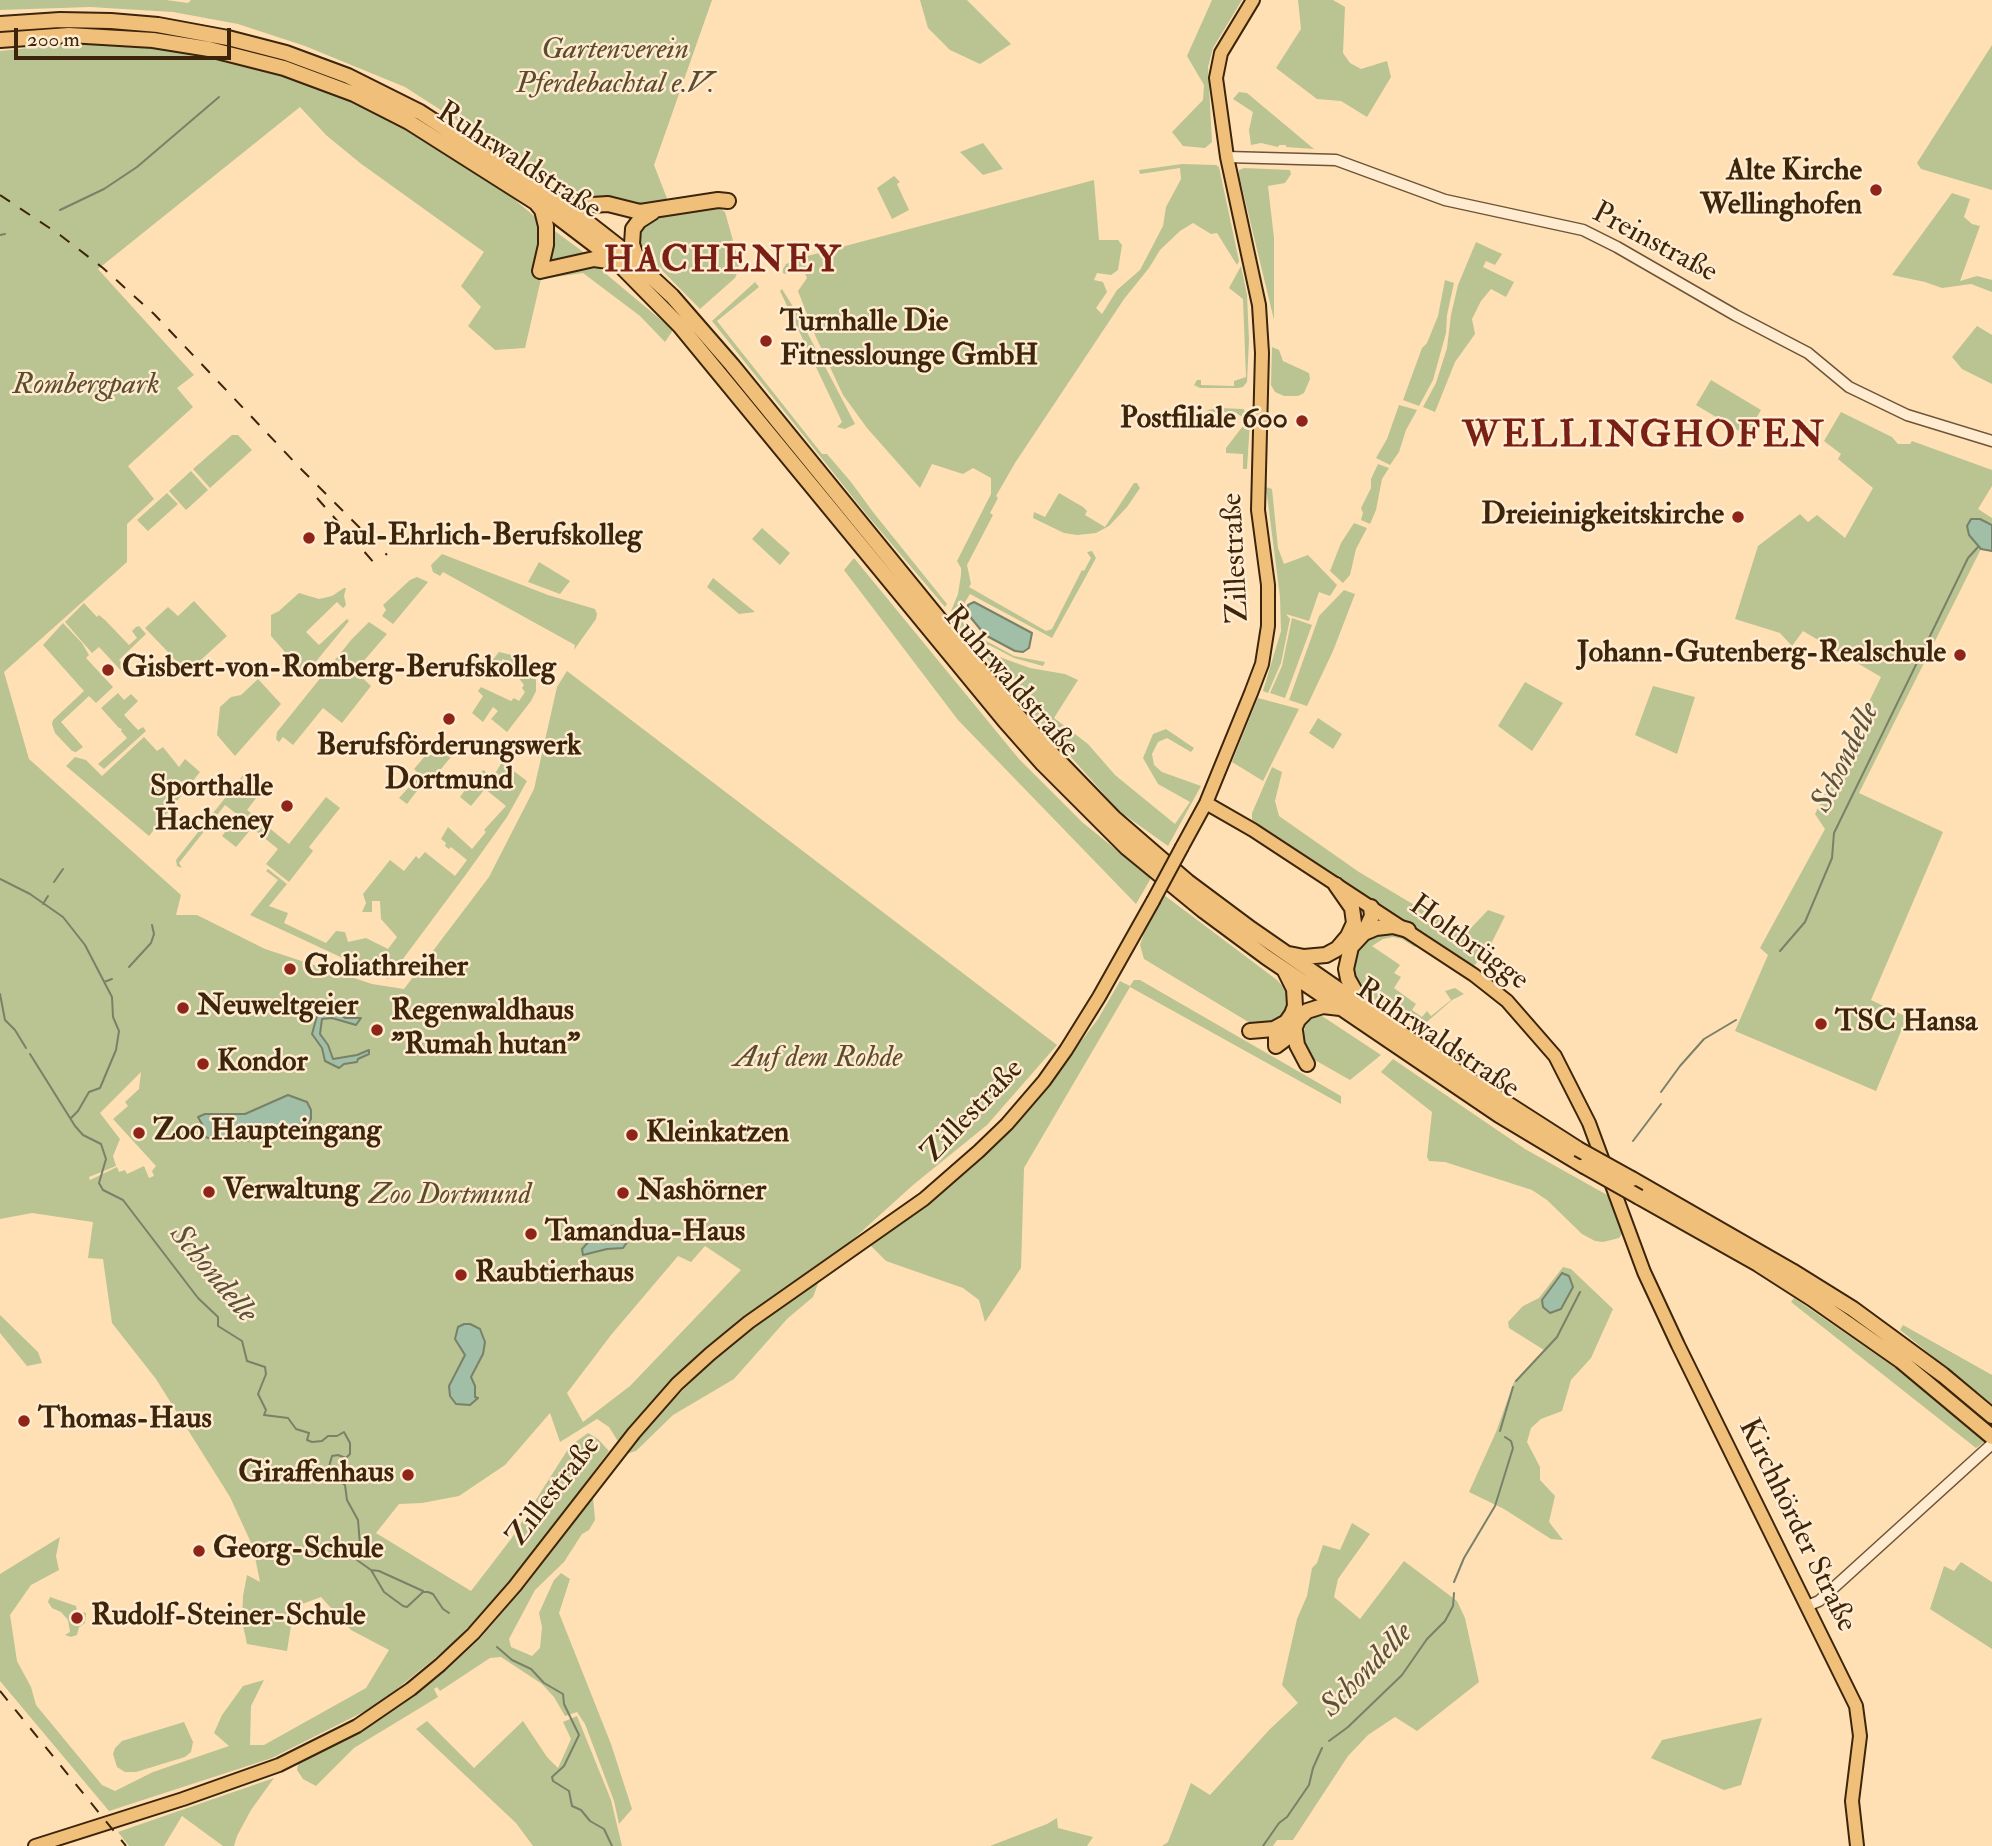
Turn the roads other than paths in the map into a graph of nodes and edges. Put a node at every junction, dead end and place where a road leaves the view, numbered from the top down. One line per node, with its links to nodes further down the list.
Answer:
1 (1253, 0): 6 (main road, Zillestraße)
2 (0, 24): 4 (highway, Ruhrwaldstraße)
3 (0, 40): 4 (highway, Ruhrwaldstraße)
4 (285, 60): 5 (highway, Ruhrwaldstraße)
5 (302, 66): 7 (highway, Ruhrwaldstraße); 8 (highway, Ruhrwaldstraße)
6 (1227, 157): 13 (street, Preinstraße); 14 (main road, Zillestraße)
7 (533, 200): 11 (highway, Ruhrwaldstraße); 11 (highway)
8 (558, 201): 10 (highway); 12 (highway, Ruhrwaldstraße)
9 (728, 201): 10 (highway)
10 (657, 210): 12 (highway)
11 (617, 262): 22 (highway, Ruhrwaldstraße)
12 (638, 264): 21 (highway, Ruhrwaldstraße)
13 (1992, 441)
14 (1214, 784): 15 (main road, Zillestraße); 16 (main road)
15 (1206, 803): 16 (main road, Holtbrügge); 33 (main road, Zillestraße, bridge)
16 (1227, 814): 17 (main road, Holtbrügge)
17 (1336, 885): 18 (main road, Holtbrügge); 19 (highway)
18 (1371, 907): 19 (highway); 20 (main road, Holtbrügge)
19 (1359, 928): 20 (highway); 21 (highway); 23 (highway)
20 (1408, 930): 28 (main road, Holtbrügge)
21 (1281, 950): 23 (highway, Ruhrwaldstraße)
22 (1280, 967): 24 (highway, Ruhrwaldstraße); 25 (highway)
23 (1365, 1008): 29 (highway, Ruhrwaldstraße, bridge)
24 (1344, 1009): 25 (highway); 30 (highway, Ruhrwaldstraße, bridge)
25 (1291, 1027): 26 (highway); 27 (highway)
26 (1250, 1031)
27 (1307, 1064)
28 (1632, 1240): 32 (main road, Kirchhörder Straße)
29 (1992, 1416)
30 (1987, 1433)
31 (1992, 1444): 32 (street)
32 (1807, 1606): 34 (main road, Kirchhörder Straße)
33 (35, 1846)
34 (1857, 1846)

